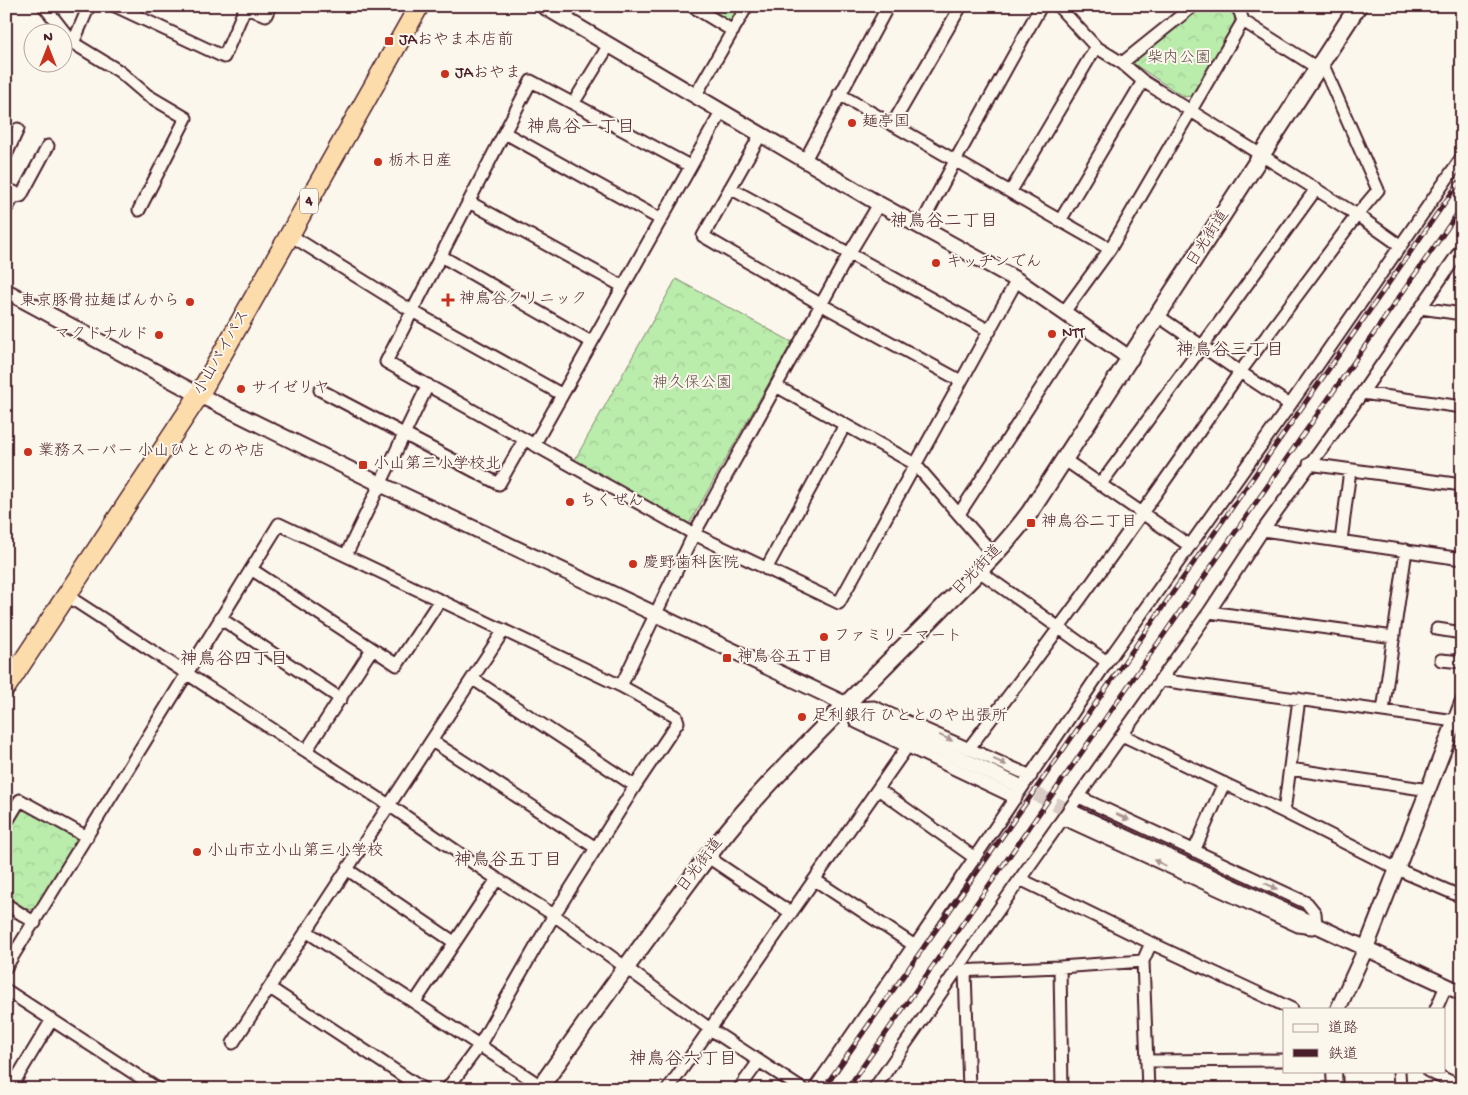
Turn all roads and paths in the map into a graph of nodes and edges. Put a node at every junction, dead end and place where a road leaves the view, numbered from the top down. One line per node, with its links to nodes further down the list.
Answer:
1 (44, 6): 21 (street)
2 (89, 6): 21 (street)
3 (115, 6): 17 (street)
4 (270, 6): 17 (street)
5 (419, 6): 55 (highway, 小山バイパス / 4)
6 (542, 6): 18 (street)
7 (572, 6): 18 (street)
8 (692, 6): 20 (street)
9 (747, 6): 20 (street)
10 (888, 6): 27 (street)
11 (960, 6): 32 (street)
12 (1041, 6): 41 (street)
13 (1058, 6): 23 (street)
14 (1194, 6): 24 (street)
15 (1236, 6): 19 (street)
16 (1358, 6): 25 (main road, 日光街道)
17 (243, 7)
18 (566, 20): 22 (street)
19 (1243, 21): 25 (street); 30 (street)
20 (733, 31): 28 (street)
21 (73, 43): 50 (street)
22 (609, 45): 28 (street); 29 (street)
23 (1096, 47): 24 (street); 45 (street)
24 (1122, 63): 26 (street)
25 (1320, 66): 38 (main road, 日光街道); 51 (street)
26 (1143, 81): 30 (street); 53 (street)
27 (839, 94): 32 (street); 40 (street)
28 (695, 96): 31 (street)
29 (574, 102): 34 (street); 42 (street)
30 (1190, 109): 38 (street); 58 (street)
31 (722, 111): 35 (street); 42 (street)
32 (892, 125): 41 (street)
33 (18, 129): 37 (street)
34 (505, 133): 47 (street); 52 (street)
35 (761, 134): 40 (street); 43 (street)
36 (48, 146): 46 (street)
37 (6, 155)
38 (1262, 156): 44 (street); 69 (main road, 日光街道)
39 (1462, 157): 56 (street)
40 (805, 160): 48 (street)
41 (955, 161): 45 (street); 54 (street)
42 (690, 166): 52 (street)
43 (730, 188): 59 (street); 64 (street)
44 (1316, 189): 51 (street); 73 (street)
45 (1010, 191): 53 (street)
46 (10, 193): 49 (street)
47 (469, 202): 60 (street); 62 (street)
48 (879, 204): 54 (street); 59 (street)
49 (6, 209)
50 (139, 210)
51 (1357, 215): 56 (street); 75 (street)
52 (660, 219): 62 (street)
53 (1061, 220): 58 (street)
54 (920, 227): 61 (street)
55 (290, 235): 66 (street); 82 (highway, 小山バイパス / 4)
56 (1401, 246): 83 (street)
57 (1462, 248): 65 (street)
58 (1110, 249): 67 (street)
59 (849, 254): 64 (street); 71 (street)
60 (441, 256): 66 (street); 72 (street)
61 (1017, 280): 67 (street); 71 (street)
62 (622, 286): 72 (street)
63 (6, 291): 82 (street)
64 (822, 305): 76 (street); 78 (street)
65 (1421, 308): 68 (street); 80 (street)
66 (412, 311): 77 (street); 81 (street)
67 (1064, 312): 70 (street)
68 (1462, 314)
69 (1158, 316): 73 (street); 74 (main road, 日光街道)
70 (1082, 325): 74 (street); 95 (street)
71 (990, 331): 76 (street)
72 (591, 342): 81 (street)
73 (1203, 345): 75 (street); 93 (street)
74 (1131, 359): 88 (main road, 日光街道)
75 (1240, 372): 83 (street); 96 (street)
76 (961, 381): 89 (street)
77 (428, 385): 86 (street); 87 (street)
78 (776, 386): 85 (street); 98 (street)
79 (320, 390): 86 (street)
80 (1362, 393): 84 (street); 90 (street)
81 (561, 394): 87 (street)
82 (199, 395): 92 (street); 108 (highway, 小山バイパス / 4)
83 (1290, 405): 100 (street)
84 (1462, 407)
85 (845, 425): 89 (street); 105 (street)
86 (405, 433): 87 (street); 92 (street)
87 (528, 442): 98 (street)
88 (1065, 460): 93 (street); 103 (main road, 日光街道)
89 (915, 464): 95 (street); 105 (street)
90 (1309, 464): 91 (street); 97 (street)
91 (1350, 470): 94 (street); 99 (street)
92 (380, 484): 102 (street); 111 (street)
93 (1100, 485): 96 (street)
94 (1462, 485)
95 (959, 514): 103 (street)
96 (1142, 514): 100 (street); 113 (street)
97 (1263, 530): 99 (street); 110 (street)
98 (694, 534): 105 (street); 111 (street)
99 (1341, 541): 101 (street)
100 (1190, 546): 120 (street)
101 (1406, 550): 104 (street); 117 (street)
102 (346, 555): 106 (street); 109 (street)
103 (994, 555): 107 (main road, 日光街道)
104 (1462, 559)
105 (766, 568)
106 (251, 569): 112 (street); 118 (street)
107 (978, 571): 113 (street); 130 (main road, 日光街道)
108 (66, 595): 122 (street); 126 (highway, 小山バイパス / 4)
109 (440, 600): 115 (street); 118 (street)
110 (1209, 612): 117 (street); 124 (street)
111 (656, 615): 125 (street); 130 (street)
112 (220, 618): 122 (street); 127 (street)
113 (1059, 629): 120 (street); 136 (street)
114 (1437, 629): 116 (street)
115 (504, 630): 123 (street); 125 (street)
116 (1462, 632)
117 (1394, 637): 131 (street)
118 (372, 649): 127 (street)
119 (1441, 660): 121 (street)
120 (1107, 662): 139 (street)
121 (1462, 662)
122 (186, 674): 137 (street); 150 (street)
123 (473, 679): 134 (street); 141 (street)
124 (1160, 680): 128 (street); 133 (street)
125 (621, 686): 141 (street)
126 (6, 687)
127 (341, 698): 137 (street)
128 (1299, 699): 131 (street); 138 (street)
129 (1462, 703): 132 (street)
130 (848, 706): 135 (street); 136 (street, one-way to 136); 144 (street); 153 (main road, 日光街道)
131 (1383, 711): 132 (street)
132 (1458, 721): 143 (street)
133 (1122, 734): 140 (street); 145 (street)
134 (432, 741): 146 (street); 151 (street)
135 (907, 747): 142 (street); 144 (street)
136 (969, 748): 139 (street, one-way to 139)
137 (306, 751): 146 (street)
138 (1290, 769): 143 (street); 147 (street)
139 (1031, 776): 144 (street)
140 (1224, 783): 147 (street); 152 (street)
141 (635, 786): 151 (street)
142 (878, 789): 154 (street); 159 (street)
143 (1429, 790): 155 (street)
144 (1016, 792): 154 (street)
145 (1079, 797): 148 (street); 152 (street, one-way to 152)
146 (389, 805): 156 (street); 158 (street)
147 (1284, 812): 155 (street)
148 (1069, 816): 157 (street); 165 (street)
149 (6, 823): 150 (street)
150 (87, 838): 164 (street)
151 (596, 848): 163 (street)
152 (1194, 851): 165 (street, one-way to 165)
153 (708, 857): 162 (street); 174 (main road, 日光街道)
154 (975, 858): 169 (street)
155 (1397, 869): 160 (street); 170 (street)
156 (348, 870): 166 (street); 167 (street)
157 (1020, 878): 168 (street); 175 (street)
158 (497, 879): 163 (street); 167 (street)
159 (815, 880): 162 (street); 169 (street)
160 (1462, 897)
161 (6, 904): 164 (street)
162 (791, 913): 185 (street)
163 (554, 915): 174 (street); 187 (street)
164 (35, 923): 172 (street)
165 (1316, 924): 170 (street)
166 (306, 931): 177 (street); 180 (street)
167 (454, 942): 180 (street)
168 (1151, 943): 171 (street); 181 (street)
169 (915, 946): 203 (street)
170 (1366, 948): 176 (street); 182 (street)
171 (1143, 961): 173 (street); 190 (street)
172 (6, 967)
173 (1060, 967): 175 (street); 206 (street)
174 (625, 968): 185 (street); 195 (main road, 日光街道)
175 (960, 971): 204 (street); 205 (street)
176 (1446, 986): 179 (street); 183 (street)
177 (270, 988): 186 (street); 198 (street)
178 (6, 990): 184 (street)
179 (1462, 993)
180 (415, 1002): 187 (street)
181 (1290, 1008)
182 (1338, 1008)
183 (1436, 1008)
184 (51, 1020): 196 (street); 197 (street)
185 (710, 1029): 189 (street); 200 (street)
186 (233, 1043)
187 (479, 1046): 195 (street); 199 (street)
188 (1283, 1060): 190 (street)
189 (759, 1061): 201 (street); 202 (street)
190 (1147, 1061): 207 (street)
191 (1334, 1072): 208 (street)
192 (1399, 1072): 209 (street)
193 (1430, 1072): 194 (street)
194 (1461, 1086)
195 (540, 1087)
196 (10, 1089)
197 (158, 1089)
198 (423, 1089)
199 (447, 1089)
200 (668, 1089)
201 (740, 1089)
202 (802, 1089)
203 (816, 1089)
204 (874, 1089)
205 (970, 1089)
206 (1062, 1089)
207 (1148, 1089)
208 (1336, 1089)
209 (1400, 1089)

